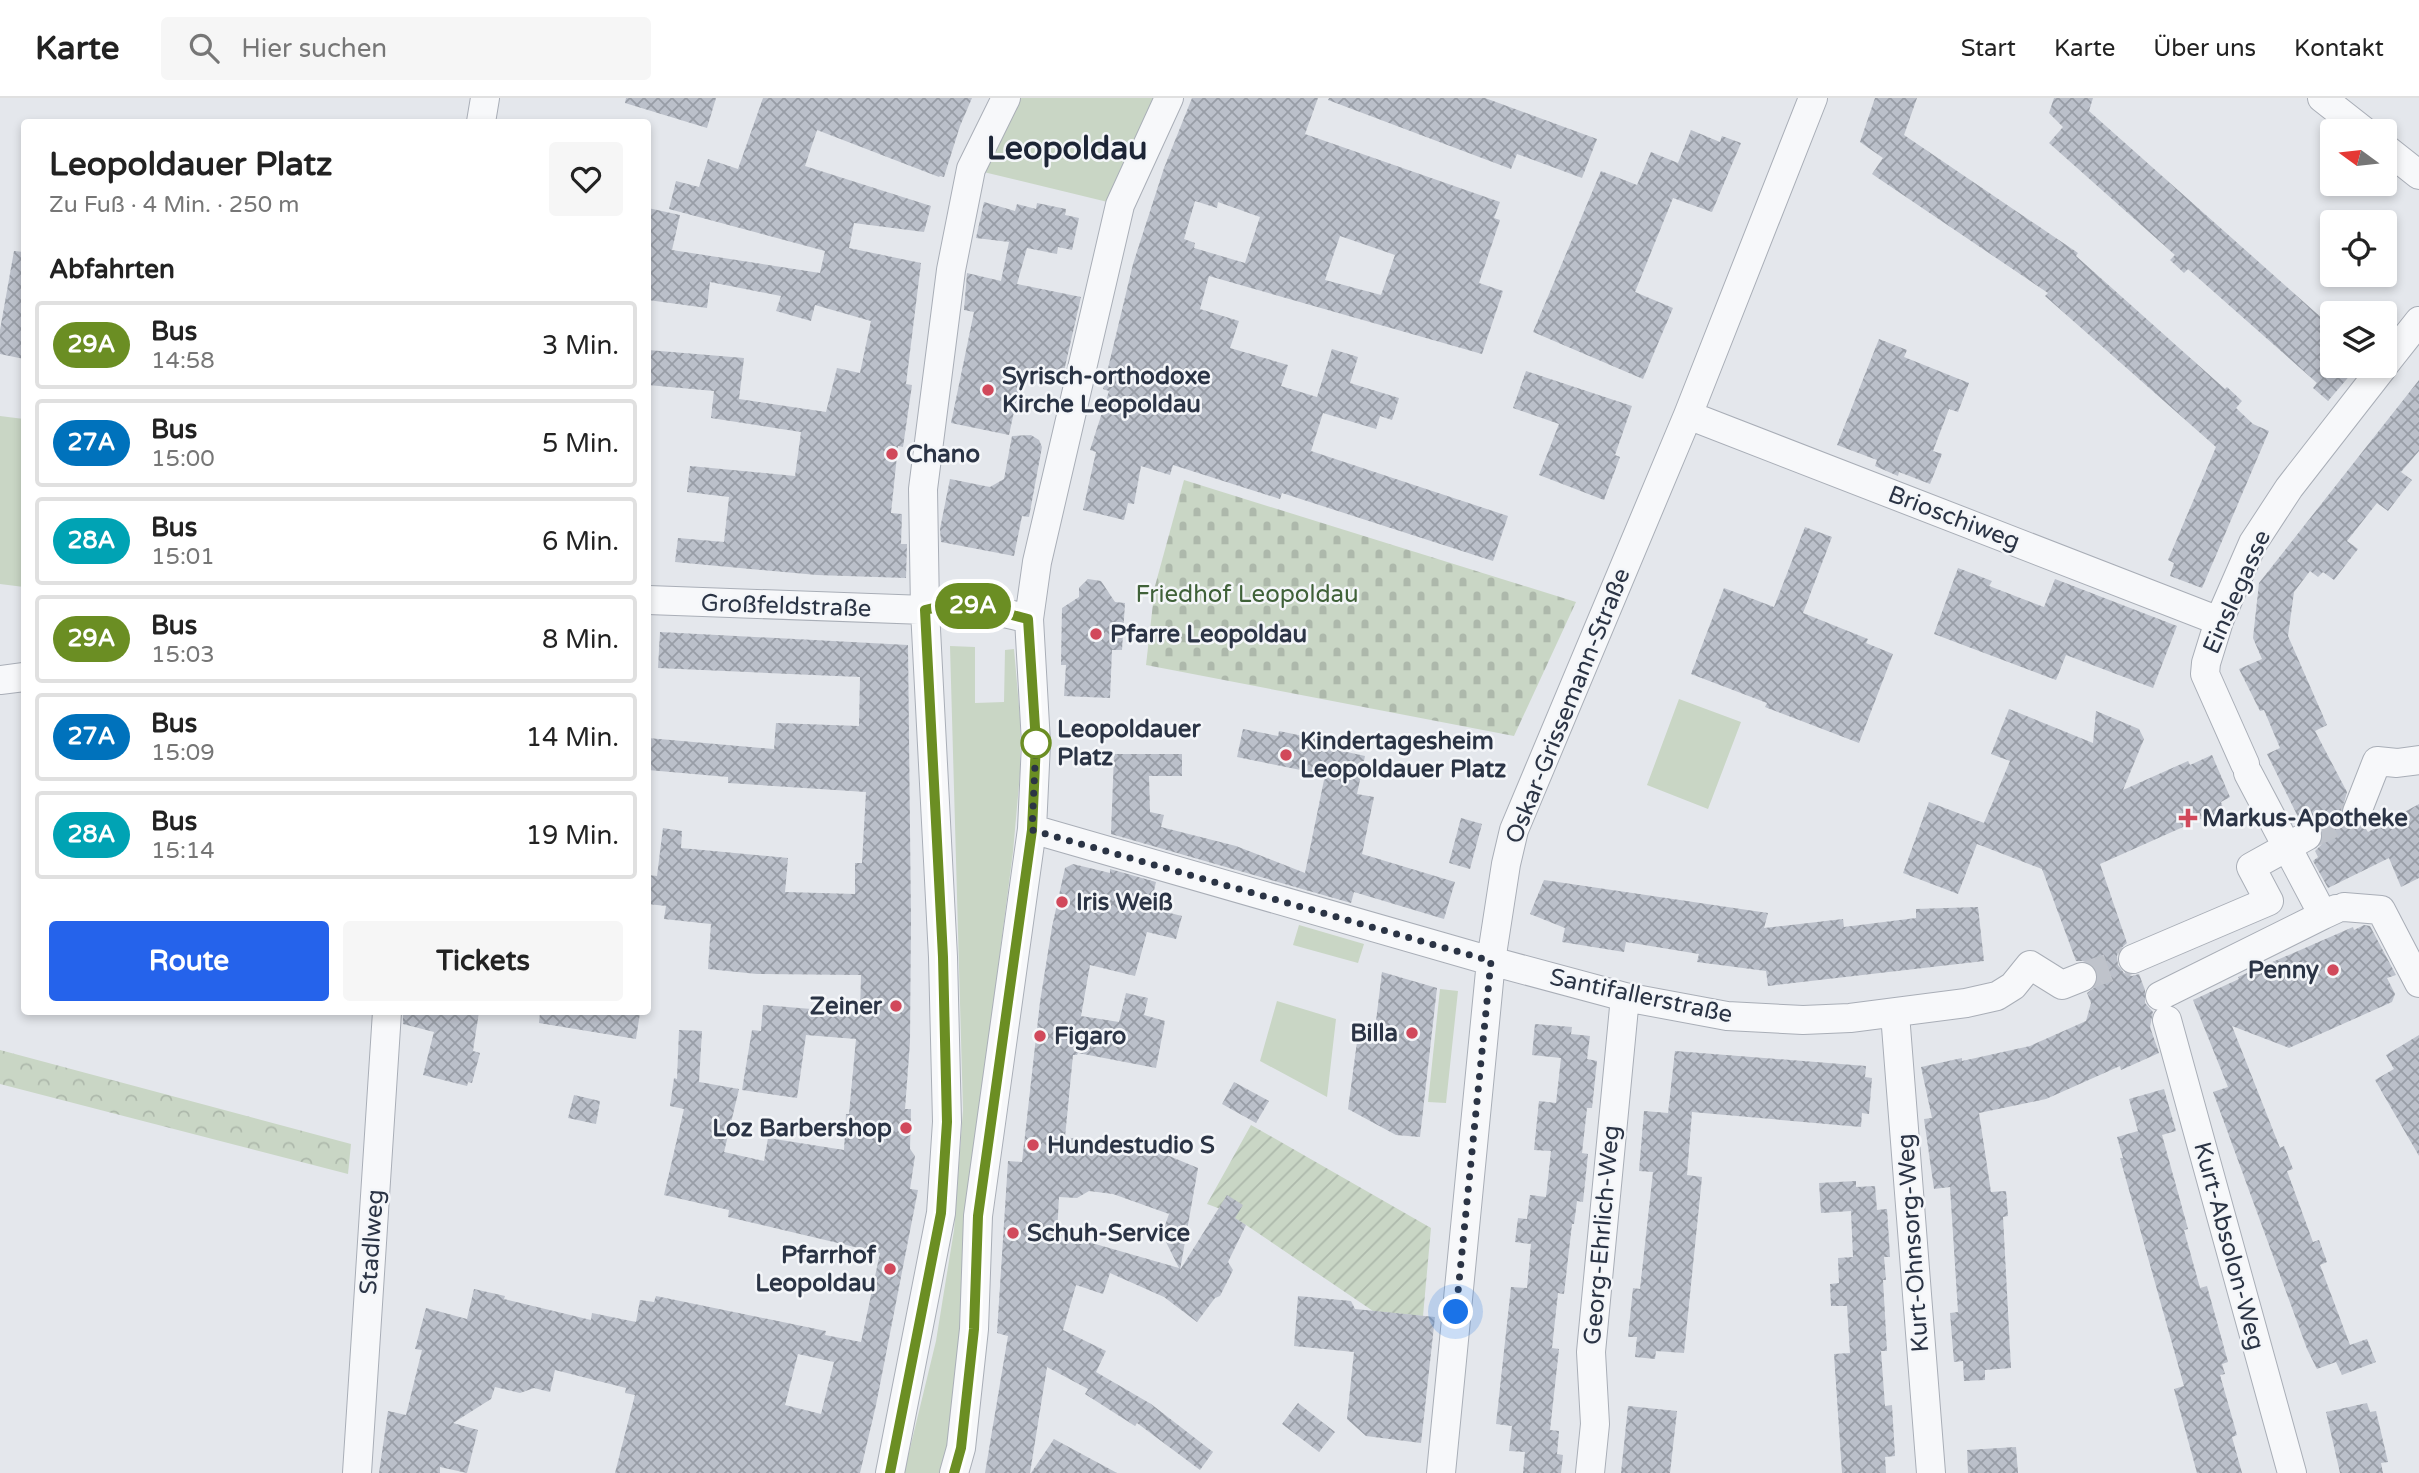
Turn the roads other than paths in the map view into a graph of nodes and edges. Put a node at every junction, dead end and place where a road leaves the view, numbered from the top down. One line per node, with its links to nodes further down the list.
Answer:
1 (485, 98): 6 (street)
2 (1006, 98): 15 (street)
3 (1170, 98): 16 (street)
4 (1813, 98): 13 (street, Oskar-Grissemann-Straße)
5 (2322, 98): 7 (street)
6 (482, 119)
7 (2349, 119)
8 (2398, 158): 9 (street)
9 (2419, 175)
10 (2419, 321): 11 (street, Einslegasse)
11 (2397, 349)
12 (2375, 378): 17 (street, Einslegasse)
13 (1688, 415): 17 (street, Brioschiweg); 25 (street, Oskar-Grissemann-Straße)
14 (651, 600): 15 (street, Großfeldstraße)
15 (925, 610): 16 (street, Großfeldstraße); 33 (street)
16 (1028, 619): 22 (street)
17 (2220, 621): 23 (street, Einslegasse)
18 (21, 677): 19 (street)
19 (0, 680)
20 (2419, 760): 21 (street)
21 (2357, 812)
22 (1032, 830): 25 (street, Santifallerstraße); 34 (street)
23 (2297, 841): 24 (street, Einslegasse); 29 (street, Kurt-Absolon-Weg)
24 (2334, 910): 27 (street); 29 (street)
25 (1491, 961): 28 (street, Santifallerstraße); 35 (street, Oskar-Grissemann-Straße)
26 (2082, 977): 30 (street, Santifallerstraße)
27 (2419, 983)
28 (1625, 997): 30 (street, Santifallerstraße); 36 (street, Georg-Ehrlich-Weg)
29 (2164, 1009): 38 (street, Kurt-Absolon-Weg)
30 (1895, 1014): 37 (street, Kurt-Ohnsorg-Weg)
31 (387, 1015): 32 (street, Stadlweg)
32 (356, 1473)
33 (890, 1473)
34 (954, 1473)
35 (1441, 1473)
36 (1590, 1473)
37 (1930, 1473)
38 (2292, 1473)

